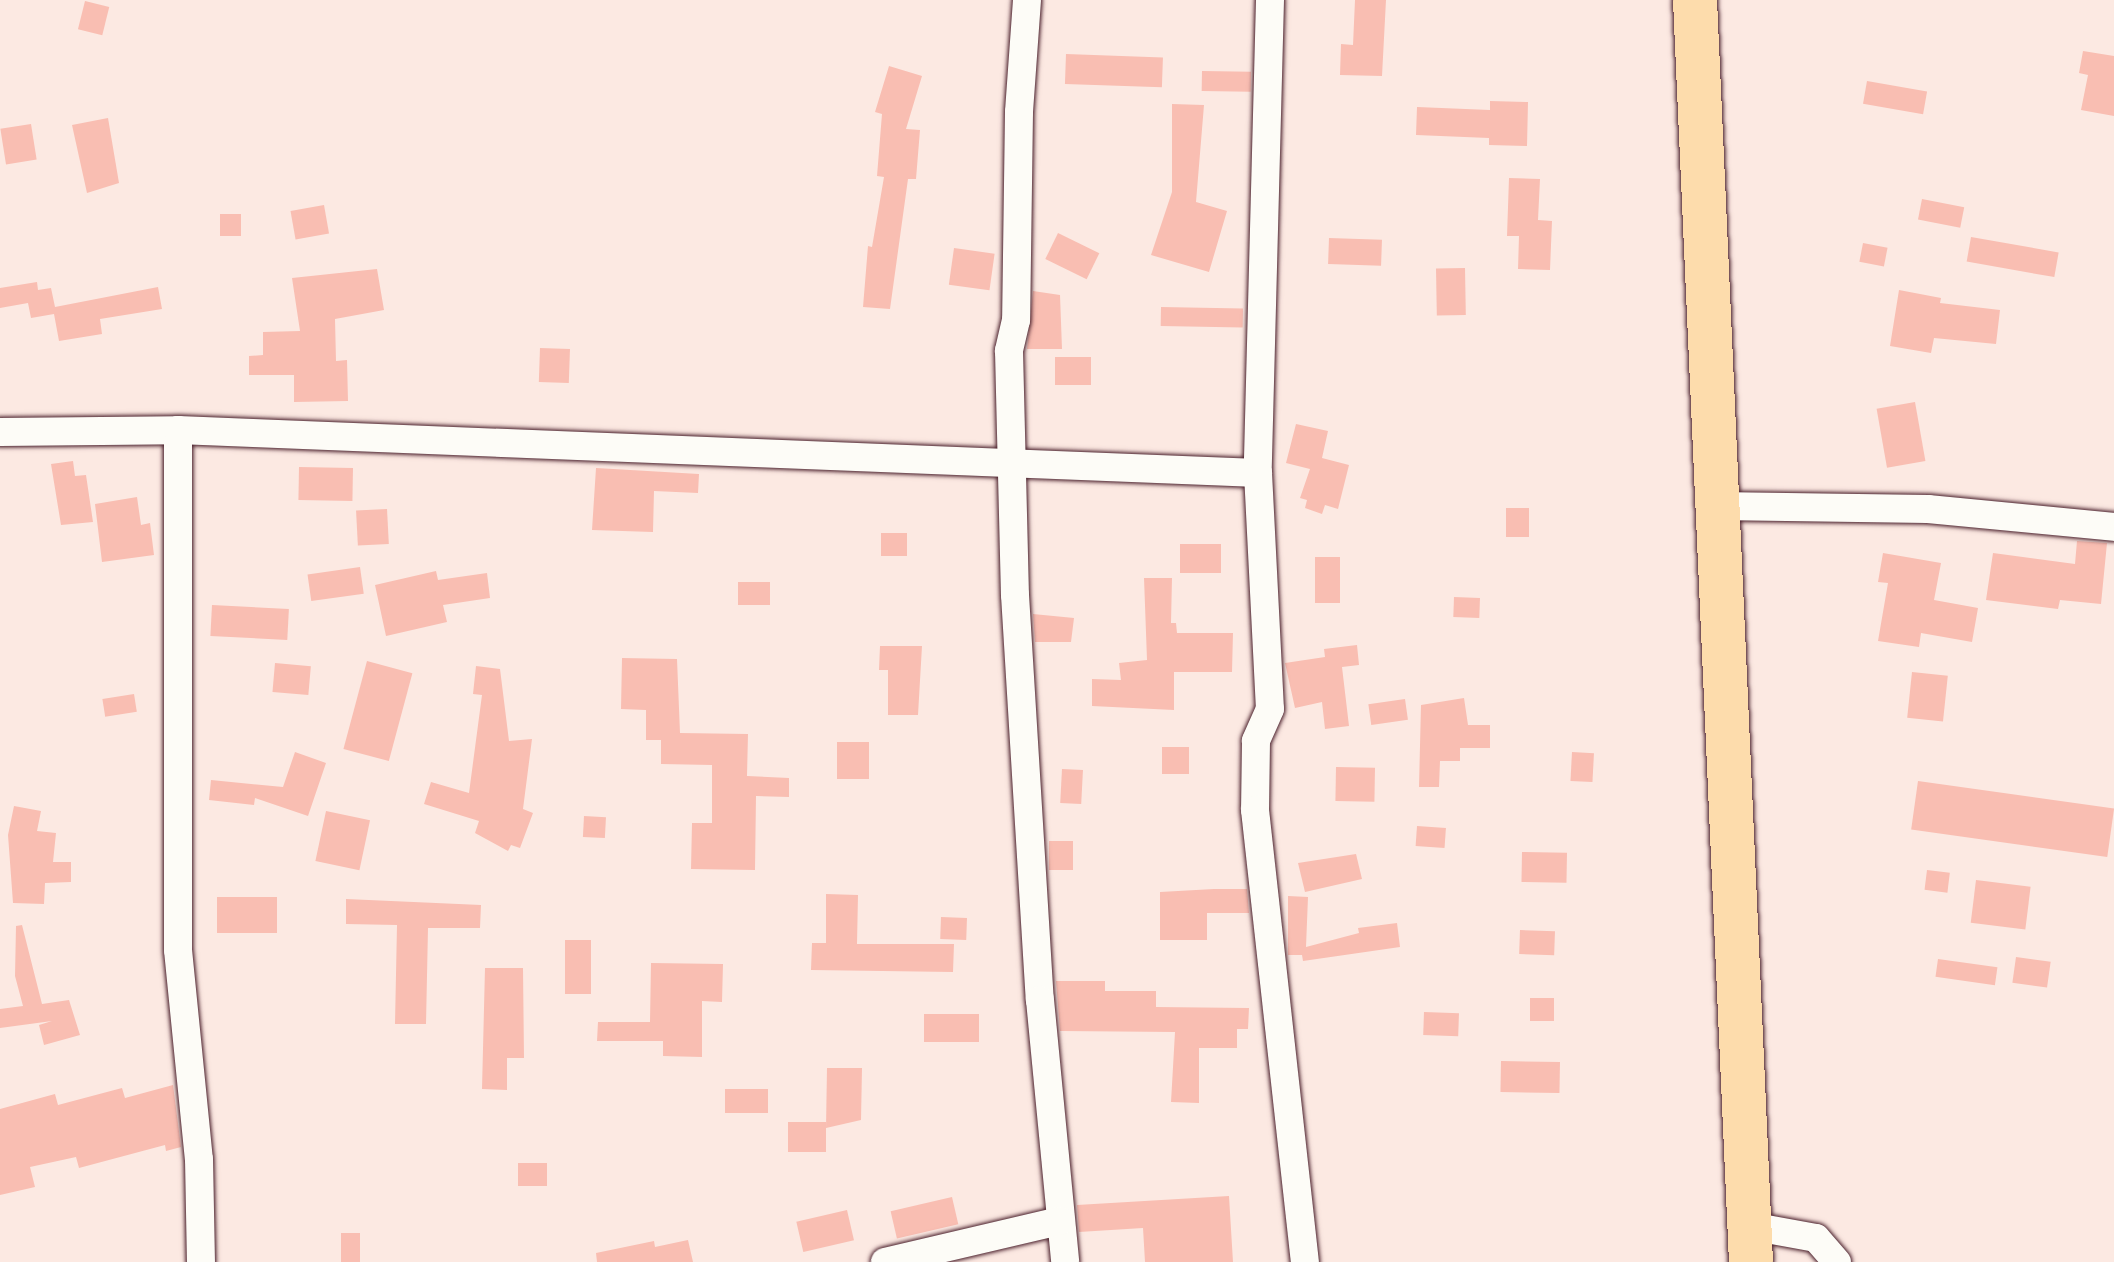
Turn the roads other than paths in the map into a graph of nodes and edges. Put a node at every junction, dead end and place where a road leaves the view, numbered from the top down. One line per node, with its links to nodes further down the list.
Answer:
1 (1027, 0): 6 (street)
2 (1270, 0): 7 (street)
3 (1695, 0): 8 (highway)
4 (178, 430): 5 (street); 6 (street); 12 (street)
5 (0, 432)
6 (1014, 464): 7 (street); 10 (street)
7 (1258, 473): 15 (street)
8 (1716, 506): 9 (street); 11 (highway)
9 (2114, 527)
10 (1060, 1221): 13 (street); 14 (street)
11 (1751, 1244): 16 (street)
12 (201, 1262)
13 (885, 1262)
14 (1065, 1262)
15 (1305, 1262)
16 (1837, 1262)

